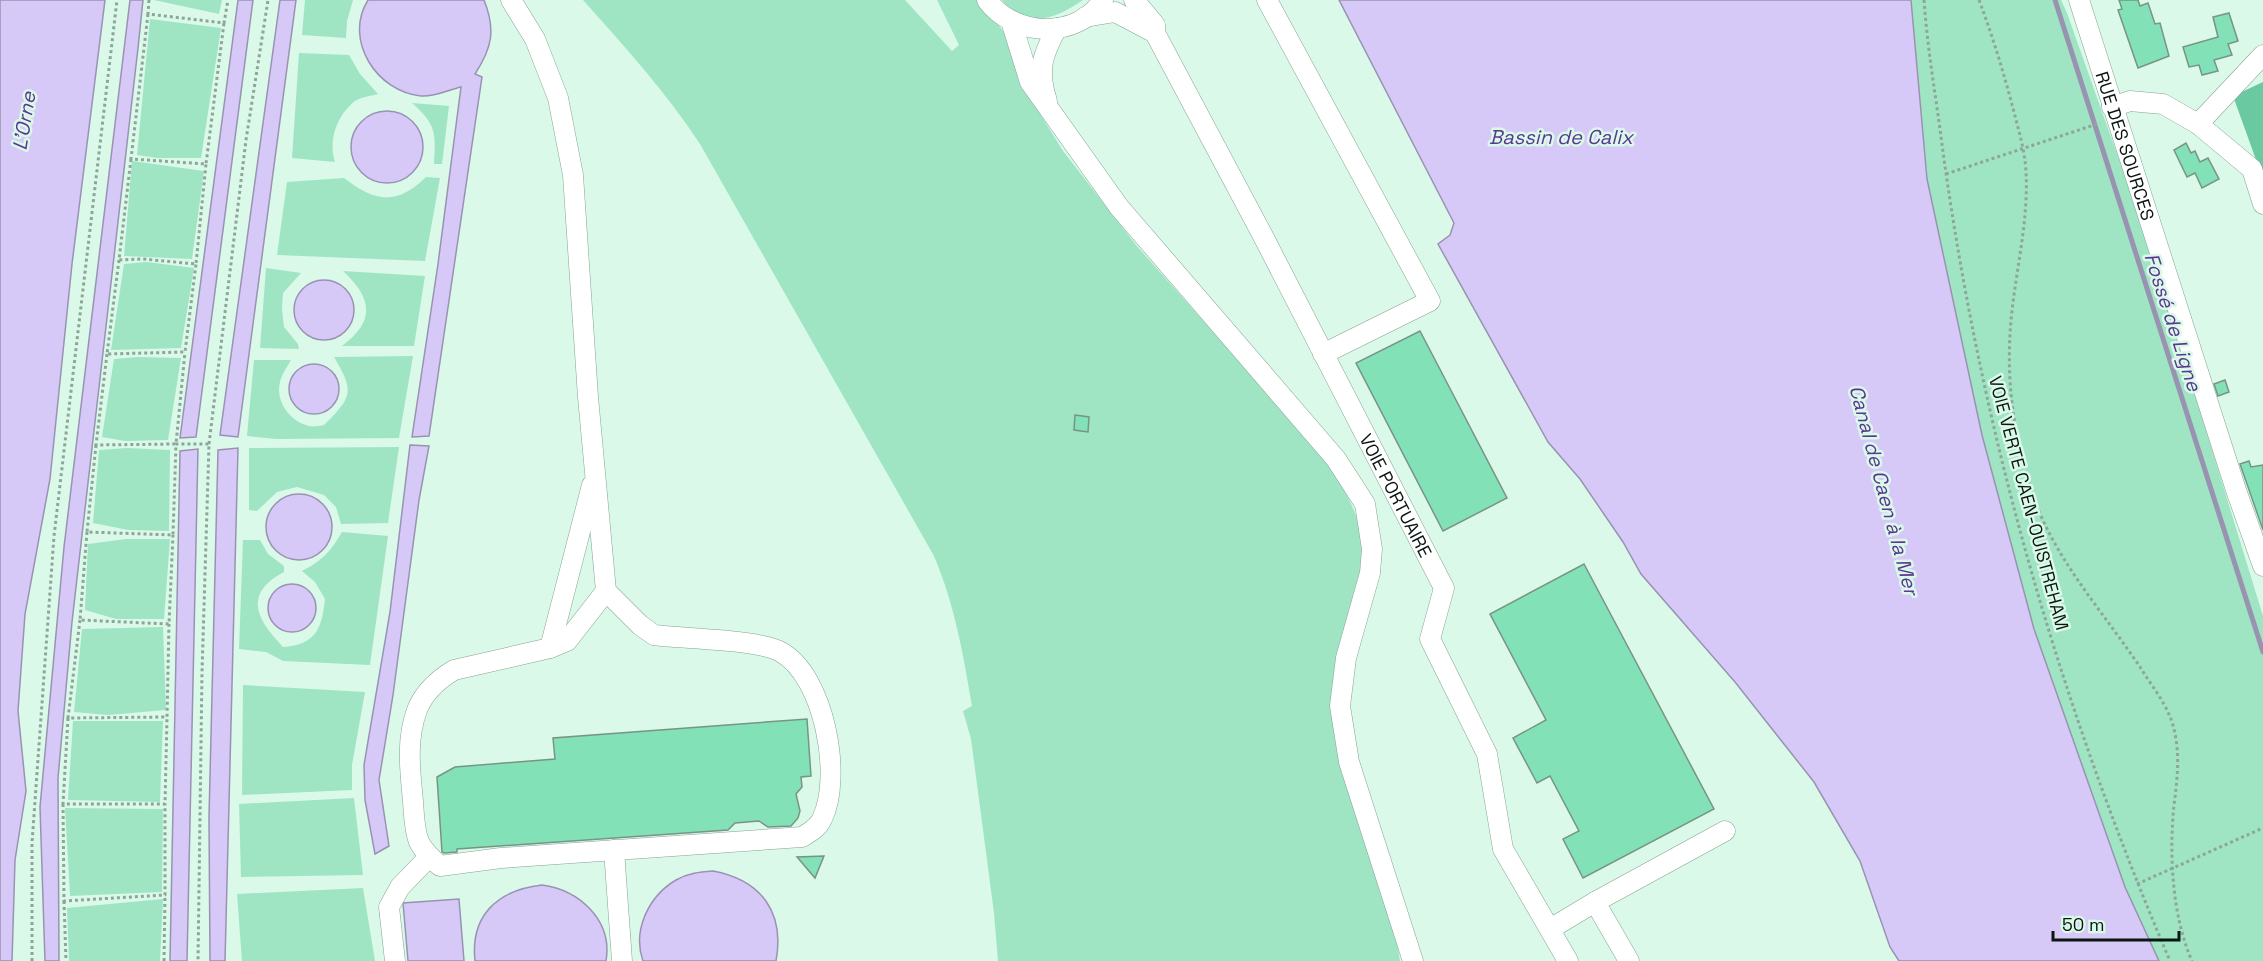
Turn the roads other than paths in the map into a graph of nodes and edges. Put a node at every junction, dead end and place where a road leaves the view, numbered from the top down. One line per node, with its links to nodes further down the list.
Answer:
1 (511, 0): 17 (street)
2 (987, 0): 8 (street)
3 (1103, 0): 7 (street)
4 (1134, 0): 10 (street, VOIE PORTUAIRE)
5 (1267, 0): 16 (street)
6 (2079, 0): 13 (street, RUE DES SOURCES)
7 (1085, 17): 9 (street); 10 (street)
8 (1011, 21): 9 (street); 12 (street)
9 (1057, 28): 12 (street)
10 (1157, 37): 16 (street, VOIE PORTUAIRE)
11 (2263, 55): 14 (street)
12 (1052, 115): 28 (street)
13 (2106, 115): 14 (street); 18 (street, RUE DES SOURCES)
14 (2198, 124): 15 (street)
15 (2263, 204)
16 (1323, 354): 25 (street, VOIE PORTUAIRE)
17 (595, 470): 19 (street); 20 (street)
18 (2263, 566)
19 (606, 591): 20 (street); 22 (street)
20 (550, 648): 23 (street)
21 (1725, 831): 24 (street)
22 (614, 850): 23 (street); 27 (street)
23 (429, 857): 26 (street)
24 (1595, 902): 25 (street); 30 (street)
25 (1550, 929): 29 (street, VOIE PORTUAIRE)
26 (394, 961)
27 (622, 961)
28 (1413, 961)
29 (1568, 961)
30 (1629, 961)

